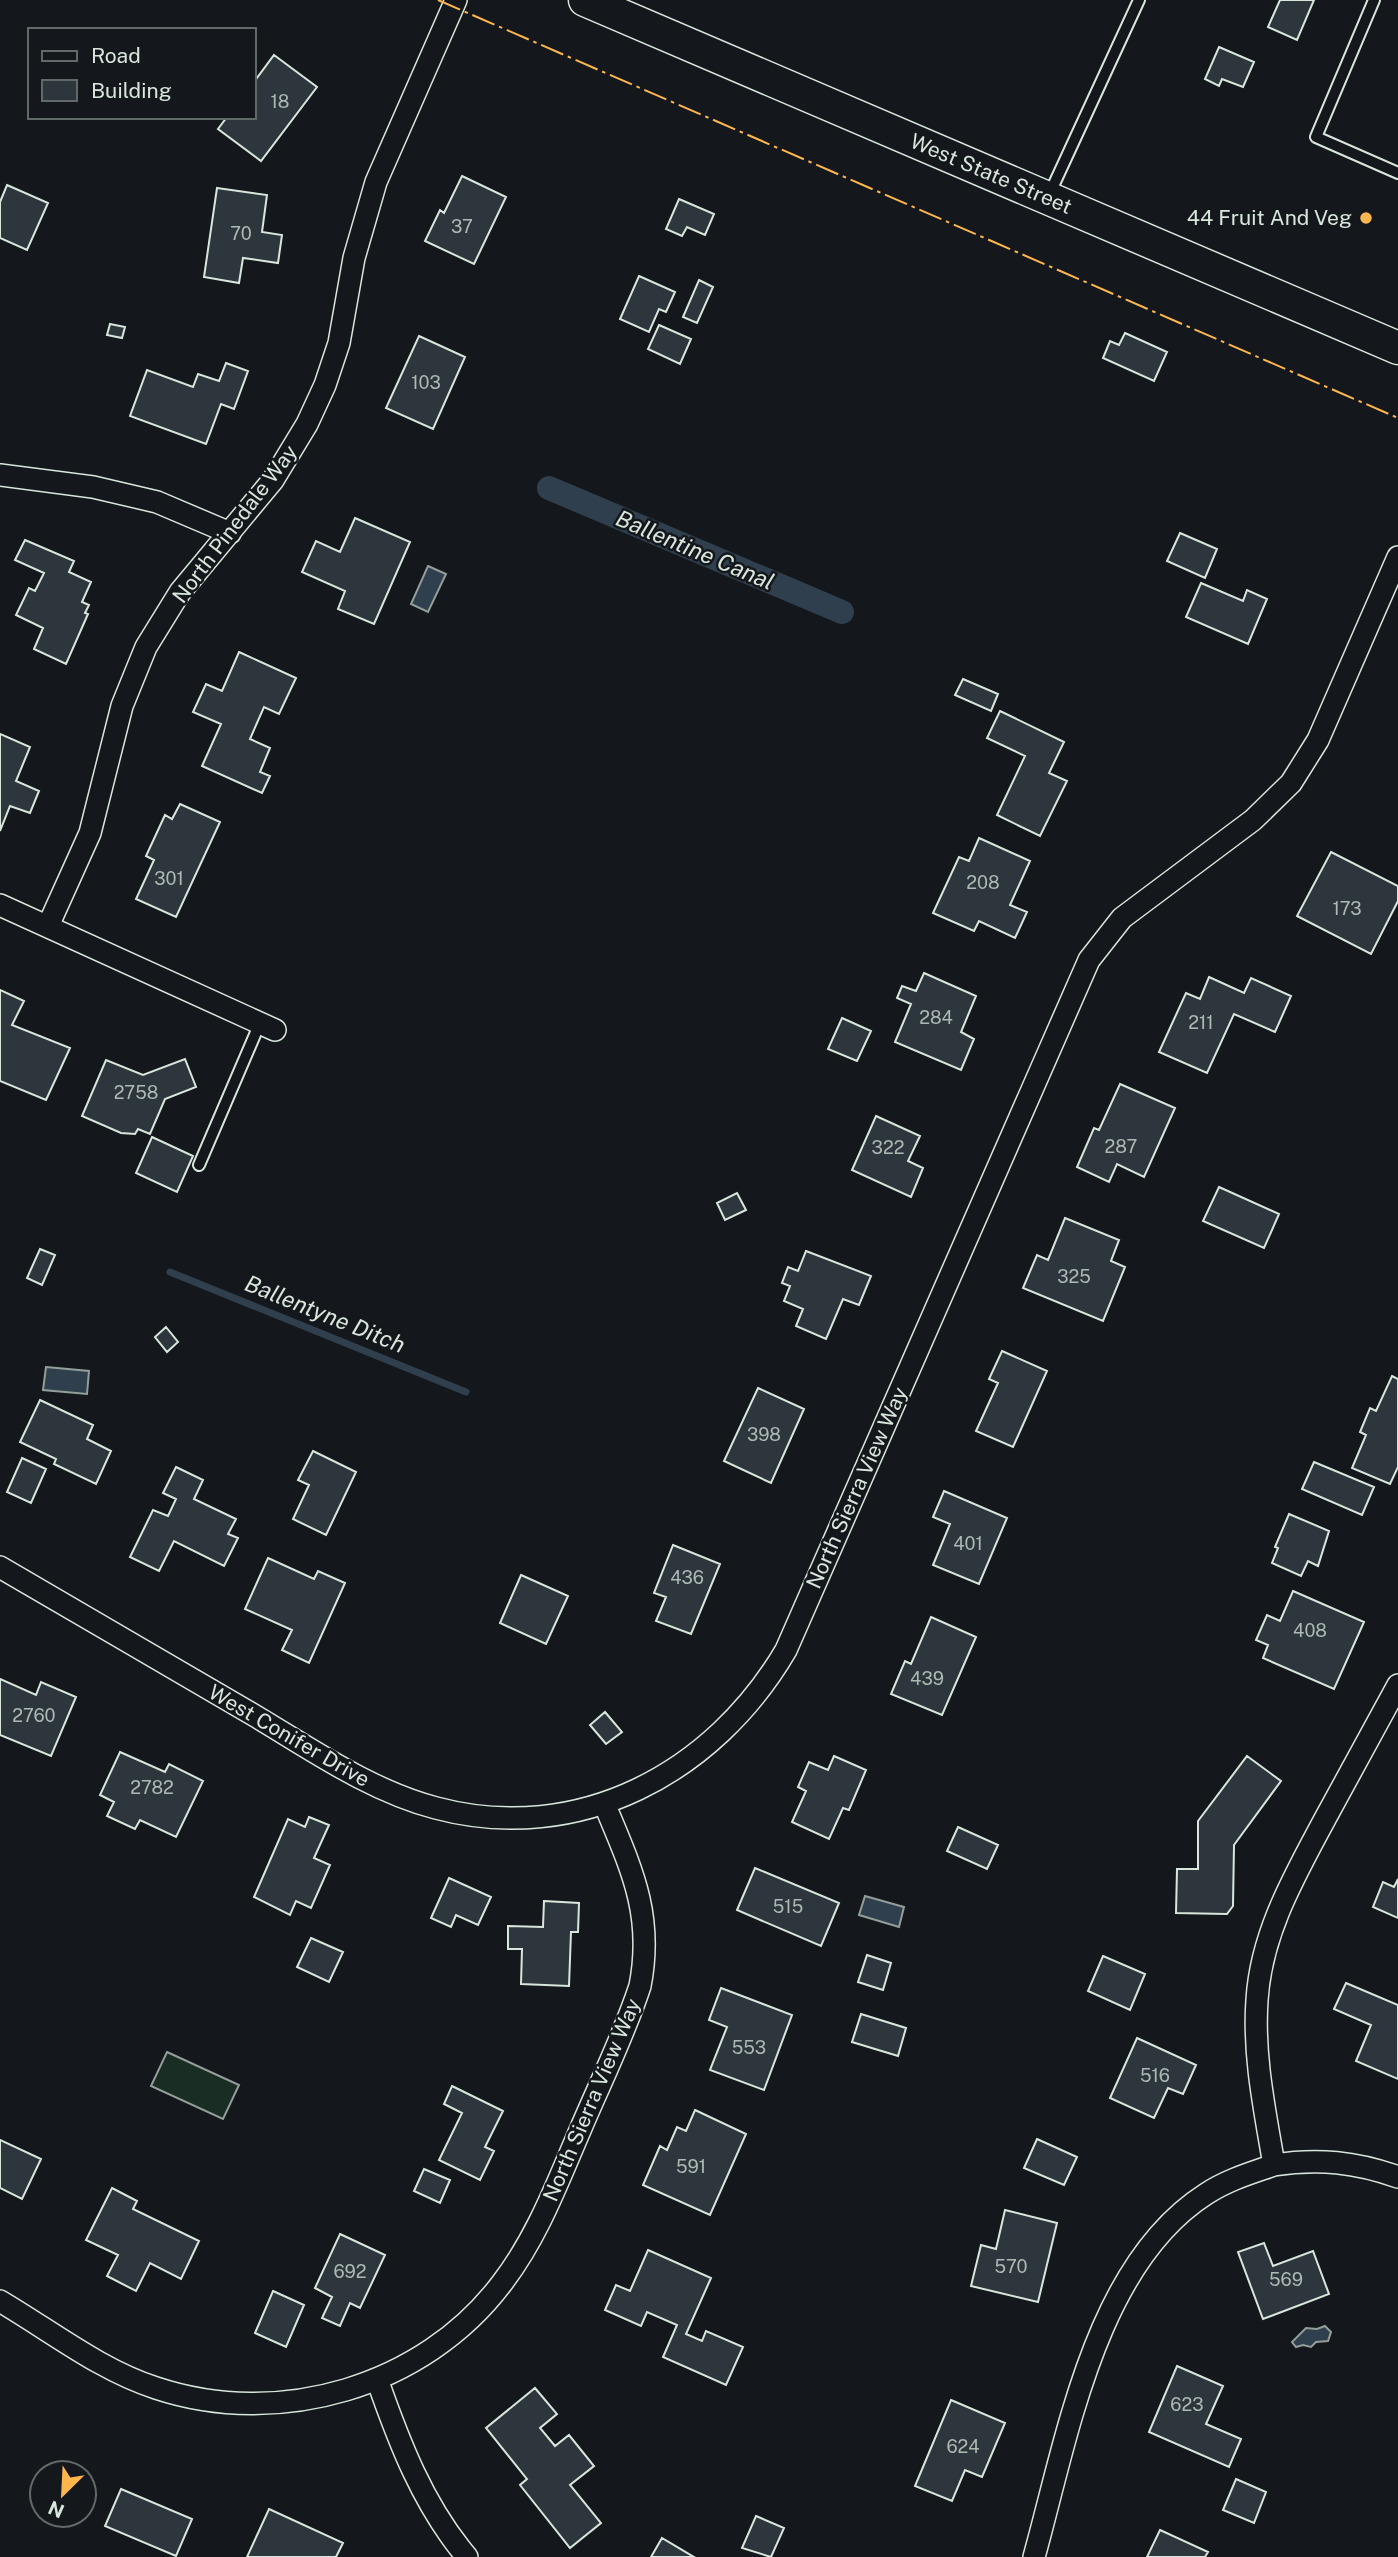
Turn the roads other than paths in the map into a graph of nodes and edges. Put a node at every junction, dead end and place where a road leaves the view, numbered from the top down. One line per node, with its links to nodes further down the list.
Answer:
1 (456, 0): 9 (street, North Pinedale Way)
2 (585, 0): 6 (main road, West State Street)
3 (1139, 0): 6 (lane)
4 (1374, 0): 5 (lane)
5 (1398, 173)
6 (1048, 198): 7 (main road, West State Street)
7 (1398, 348)
8 (0, 475): 9 (street)
9 (230, 533): 12 (street, North Pinedale Way)
10 (1398, 557): 17 (street, North Sierra View Way)
11 (0, 905): 12 (street)
12 (48, 926): 13 (street)
13 (267, 1027): 14 (lane)
14 (200, 1165)
15 (0, 1567): 17 (street, West Conifer Drive)
16 (1398, 1685): 18 (street)
17 (604, 1803): 21 (street, North Sierra View Way)
18 (1274, 2165): 19 (street); 23 (street)
19 (1398, 2177)
20 (0, 2301): 21 (street, North Sierra View Way)
21 (377, 2379): 22 (street)
22 (467, 2557)
23 (1034, 2557)

